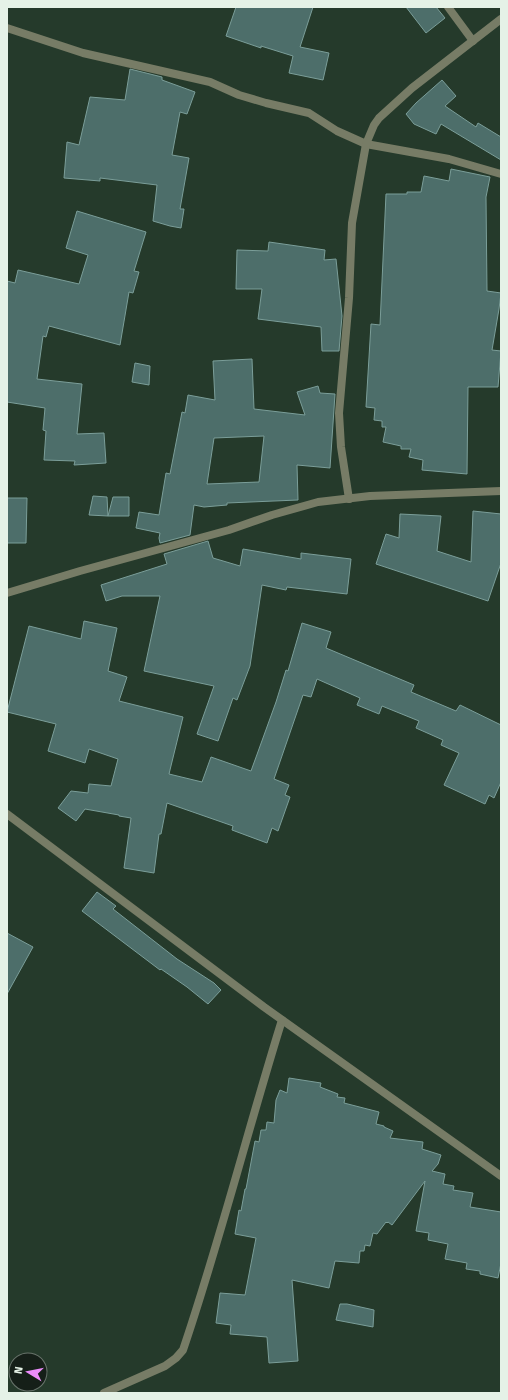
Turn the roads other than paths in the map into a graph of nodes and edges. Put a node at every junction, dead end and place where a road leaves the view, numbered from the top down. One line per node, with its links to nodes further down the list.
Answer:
1 (448, 7): 4 (street)
2 (501, 19): 4 (street)
3 (7, 28): 5 (street)
4 (473, 41): 5 (street)
5 (366, 144): 6 (street); 8 (street)
6 (501, 174)
7 (501, 491): 8 (street)
8 (349, 499): 9 (street)
9 (7, 593)
10 (7, 814): 11 (street)
11 (282, 1020): 12 (street); 13 (street)
12 (501, 1176)
13 (104, 1393)

